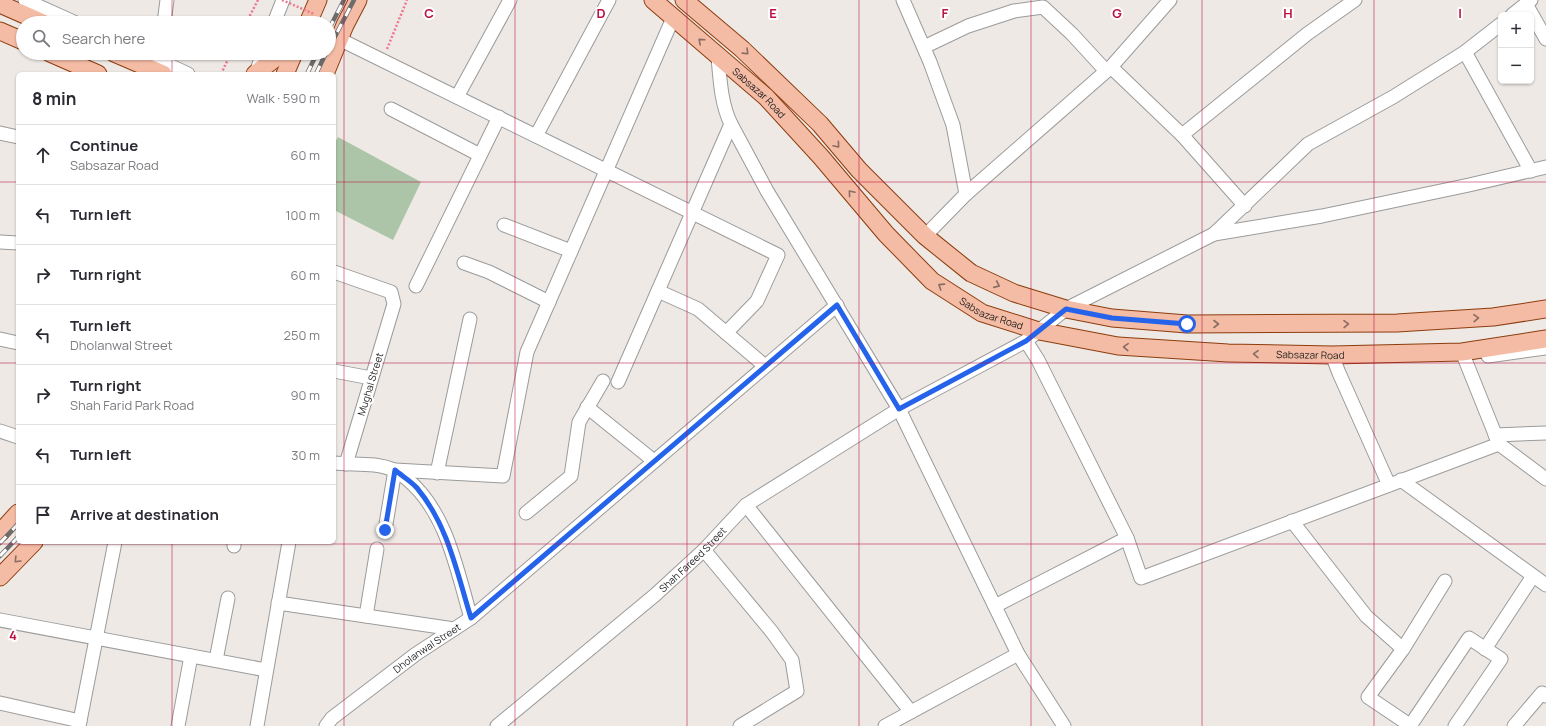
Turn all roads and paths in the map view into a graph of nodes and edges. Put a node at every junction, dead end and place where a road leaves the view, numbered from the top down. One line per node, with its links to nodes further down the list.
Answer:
1 (25, 0): 16 (street)
2 (167, 0): 20 (street)
3 (258, 0): 21 (path)
4 (282, 0): 17 (path, bridge); 22 (street)
5 (358, 0): 28 (main road)
6 (407, 0): 31 (path)
7 (510, 0): 54 (street)
8 (609, 0): 60 (street)
9 (653, 0): 23 (main road, Sabsazar Road)
10 (902, 0): 30 (street)
11 (1170, 0): 44 (street)
12 (1355, 0): 59 (street)
13 (686, 1): 43 (main road, Sabsazar Road, one-way to 43)
14 (1529, 2): 18 (street); 27 (street)
15 (0, 4): 16 (main road)
16 (47, 11): 19 (street)
17 (313, 12)
18 (1516, 12)
19 (59, 16)
20 (165, 16)
21 (250, 16)
22 (276, 16)
23 (673, 18): 33 (main road, Sabsazar Road, one-way to 23); 64 (street)
24 (1498, 26): 32 (street)
25 (0, 31): 26 (main road)
26 (16, 38)
27 (1546, 39)
28 (336, 40)
29 (336, 42): 54 (street)
30 (924, 47): 44 (street); 66 (street)
31 (387, 49)
32 (1465, 52): 65 (street); 67 (street)
33 (718, 57): 53 (main road, Sabsazar Road); 57 (street)
34 (66, 60): 45 (main road)
35 (147, 60): 42 (main road)
36 (228, 60): 47 (path)
37 (261, 60): 48 (street)
38 (273, 60): 49 (main road)
39 (291, 60): 50 (main road)
40 (324, 60): 51 (main road)
41 (329, 60): 52 (main road)
42 (161, 63): 46 (street)
43 (760, 66): 53 (main road); 71 (main road, Sabsazar Road, one-way to 71)
44 (1109, 69): 59 (street); 66 (street)
45 (93, 72)
46 (183, 72)
47 (222, 72)
48 (257, 72)
49 (258, 72)
50 (286, 72)
51 (317, 72)
52 (326, 72)
53 (750, 83): 85 (main road, Sabsazar Road, one-way to 53)
54 (457, 97): 56 (street)
55 (391, 109): 62 (street)
56 (499, 117): 60 (street); 62 (street)
57 (731, 124): 68 (street); 80 (street)
58 (0, 133): 61 (street)
59 (1182, 135): 67 (street)
60 (536, 136): 64 (street)
61 (16, 137)
62 (480, 155): 77 (street)
63 (1546, 167): 65 (street)
64 (606, 170): 68 (street); 74 (street)
65 (1531, 170): 70 (street)
66 (966, 194): 71 (street)
67 (1245, 206): 70 (street)
68 (692, 213): 78 (street); 84 (street)
69 (504, 225): 74 (street)
70 (1214, 234): 81 (street, Shah Fareed Street)
71 (926, 236): 81 (main road, Sabsazar Road, one-way to 81)
72 (0, 242): 73 (street)
73 (16, 243)
74 (571, 251): 79 (street)
75 (464, 263): 79 (street)
76 (336, 273): 94 (street, Mughal Street)
77 (416, 286)
78 (658, 291): 84 (street); 96 (street)
79 (549, 302): 106 (street)
80 (837, 305): 92 (street, Dholanwal Street); 98 (street)
81 (1066, 309): 82 (main road, Sabsazar Road, one-way to 82); 85 (street, Shah Fareed Street)
82 (1546, 309)
83 (470, 319): 106 (street)
84 (726, 333): 92 (street)
85 (1033, 336): 91 (main road, Sabsazar Road, one-way to 85); 98 (street, Shah Fareed Street); 116 (street)
86 (0, 339): 88 (street)
87 (1546, 339): 90 (main road, Sabsazar Road)
88 (16, 343)
89 (1546, 348): 90 (street)
90 (1464, 355): 91 (main road, Sabsazar Road); 102 (street)
91 (1334, 359): 109 (street)
92 (765, 366): 103 (street, Dholanwal Street)
93 (336, 371): 94 (street)
94 (371, 378): 104 (street, Mughal Street)
95 (603, 381): 97 (street)
96 (618, 382)
97 (588, 407): 103 (street); 111 (street)
98 (899, 409): 110 (street, Shah Fareed Street); 128 (street)
99 (0, 431): 101 (street)
100 (1546, 433): 102 (street)
101 (16, 436)
102 (1497, 439): 107 (street); 108 (street)
103 (654, 461): 130 (street, Dholanwal Street)
104 (340, 464): 105 (street)
105 (395, 470): 106 (street); 114 (street); 130 (street)
106 (437, 473)
107 (1546, 479)
108 (1401, 480): 109 (street); 122 (street)
109 (1389, 485): 113 (street)
110 (746, 504): 121 (street, Shah Fareed Street); 142 (street)
111 (526, 513)
112 (16, 515): 115 (main road)
113 (1292, 521): 116 (street); 134 (street)
114 (385, 530)
115 (0, 533)
116 (1127, 538): 128 (street)
117 (32, 544): 123 (main road, one-way to 123)
118 (115, 544): 133 (street)
119 (289, 544): 127 (street)
120 (377, 549): 129 (street)
121 (704, 550): 147 (street, Shah Fareed Street); 148 (street)
122 (1533, 576): 125 (street); 135 (street)
123 (0, 577)
124 (1445, 580): 134 (street)
125 (1546, 585)
126 (228, 598): 138 (street)
127 (278, 603): 129 (street); 139 (street)
128 (994, 606): 136 (street)
129 (366, 616): 132 (street)
130 (471, 618): 132 (street, Dholanwal Street)
131 (0, 620): 133 (street)
132 (454, 629): 146 (street, Dholanwal Street)
133 (96, 638): 137 (street); 143 (street)
134 (1403, 649): 151 (street)
135 (1485, 649): 151 (street); 152 (street)
136 (1018, 654): 142 (street); 150 (street)
137 (190, 656): 138 (street); 144 (street)
138 (216, 660): 139 (street)
139 (266, 670): 145 (street)
140 (1546, 696): 153 (street)
141 (0, 703): 143 (street)
142 (911, 712): 149 (street)
143 (80, 724)
144 (178, 726)
145 (257, 726)
146 (326, 726)
147 (497, 726)
148 (740, 726)
149 (884, 726)
150 (1064, 726)
151 (1410, 726)
152 (1455, 726)
153 (1514, 726)

